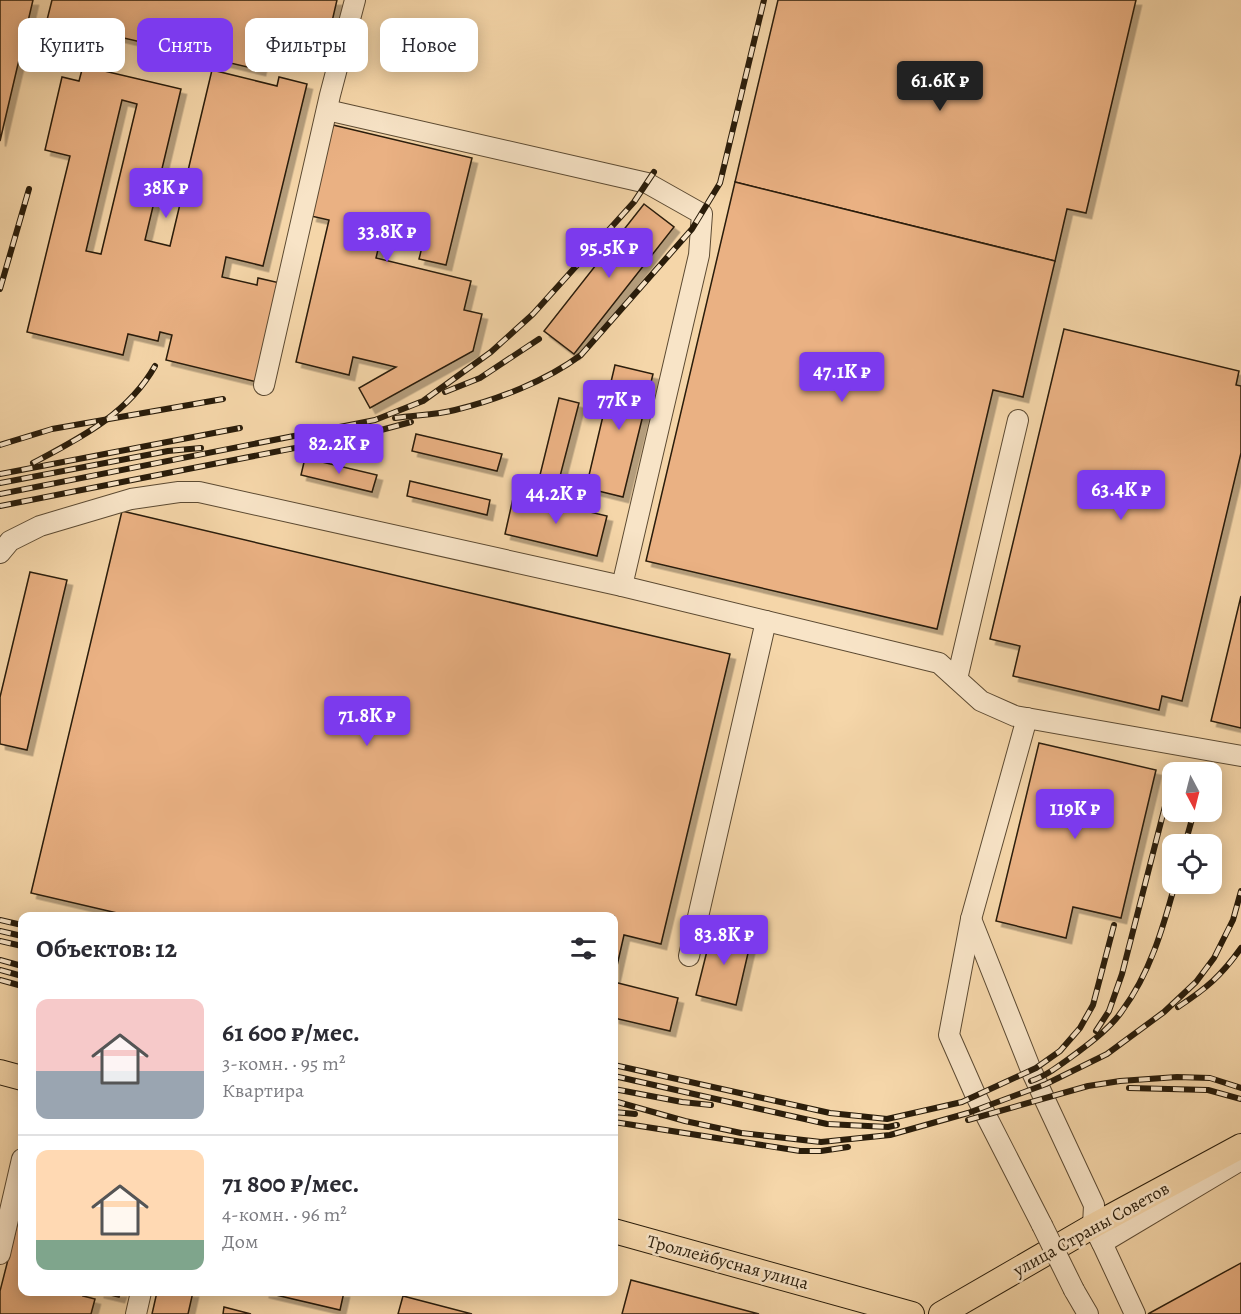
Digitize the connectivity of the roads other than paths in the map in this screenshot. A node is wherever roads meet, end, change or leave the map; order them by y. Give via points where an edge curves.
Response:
1 (355, 0) edge
2 (327, 110) junction
3 (264, 385) dead end
4 (1018, 420) dead end
5 (0, 553) edge
6 (622, 586) junction
7 (766, 621) junction
8 (957, 679) junction
9 (1026, 718) junction
10 (1241, 756) edge
11 (971, 919) junction
12 (689, 956) dead end
13 (0, 1072) edge
14 (18, 1077) edge
15 (1241, 1146) edge
16 (1241, 1160) edge
17 (18, 1194) edge
18 (618, 1232) edge
19 (1098, 1234) junction
20 (0, 1254) edge
21 (140, 1296) edge
22 (136, 1314) edge
23 (912, 1314) edge
24 (941, 1314) edge
25 (1088, 1314) edge
26 (1136, 1314) edge

1 - 2 lane
2 - 3 lane
2 - 6 lane via 647,183 702,214 699,255
4 - 8 lane
5 - 6 lane via 10,541 40,526 131,498 199,492
6 - 7 lane
7 - 8 lane via 939,663
7 - 12 lane
8 - 9 lane via 981,701
9 - 10 lane
9 - 11 lane
11 - 19 lane via 1031,1070 1094,1205
11 - 25 lane, bridge via 949,1035 975,1094
13 - 14 main road
15 - 19 main road, улица Страны Советов
16 - 19 lane
17 - 20 lane
18 - 23 main road, Троллейбусная улица
19 - 24 main road, улица Страны Советов
19 - 26 lane
21 - 22 lane

